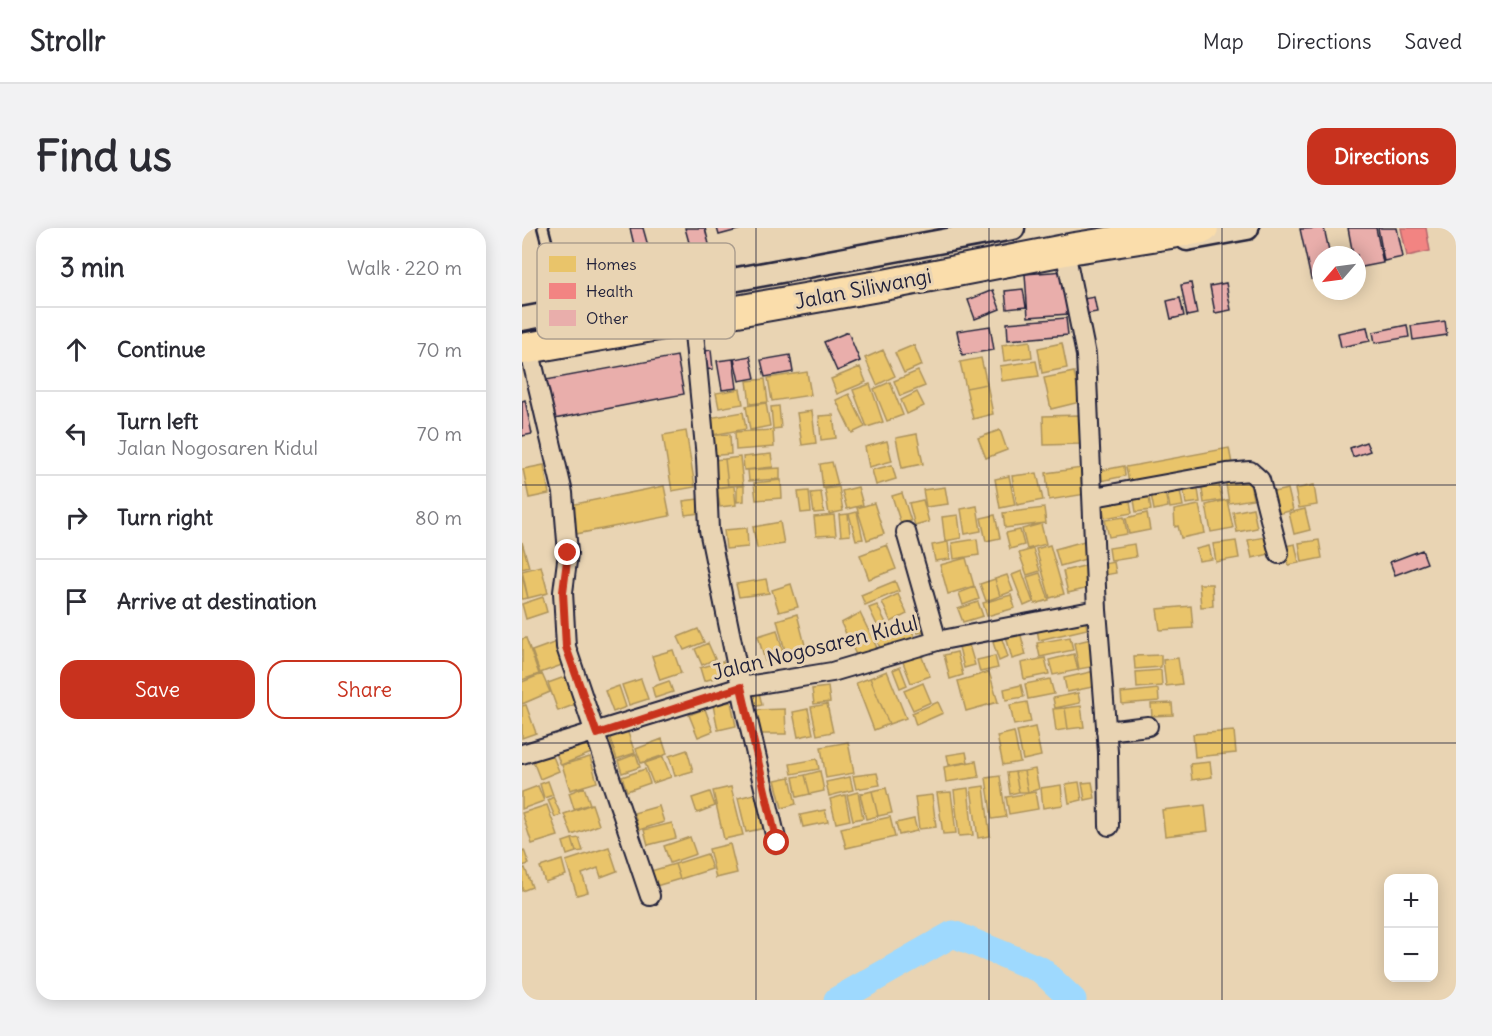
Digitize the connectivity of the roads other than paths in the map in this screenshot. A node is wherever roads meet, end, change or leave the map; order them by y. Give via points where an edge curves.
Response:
1 (543, 228) edge
2 (1013, 228) edge
3 (1090, 228) edge
4 (1203, 228) edge
5 (1247, 228) edge
6 (547, 243) edge
7 (1067, 261) junction
8 (735, 284) edge
9 (735, 289) edge
10 (735, 315) edge
11 (522, 319) edge
12 (537, 319) edge
13 (735, 326) edge
14 (537, 327) edge
15 (522, 331) edge
16 (615, 339) edge
17 (652, 339) edge
18 (695, 339) edge
19 (525, 357) edge
20 (1094, 497) junction
21 (906, 532) dead end
22 (1279, 554) dead end
23 (1097, 610) junction
24 (937, 641) junction
25 (741, 687) junction
26 (1148, 726) dead end
27 (1106, 731) junction
28 (597, 734) junction
29 (522, 754) edge
30 (1108, 826) dead end
31 (777, 843) dead end
32 (650, 896) dead end

1 - 6 lane
2 - 8 street
3 - 9 highway, Jalan Siliwangi
4 - 10 highway, Jalan Siliwangi via 1075,248
5 - 7 street
7 - 13 street
7 - 20 street via 1086,355
11 - 12 street
14 - 15 highway, Jalan Siliwangi
16 - 19 highway, Jalan Siliwangi
17 - 19 street
18 - 25 street via 709,530
19 - 28 street via 563,493 568,553 563,592 566,647
20 - 22 street via 1250,471 1260,480
20 - 23 street
21 - 24 street
23 - 24 street, Jalan Nogosaren Kidul
23 - 27 street
24 - 25 street, Jalan Nogosaren Kidul via 832,672
25 - 28 street, Jalan Nogosaren Kidul
25 - 31 street
26 - 27 street
27 - 30 street
28 - 29 street, Jalan Nogosaren Kidul
28 - 32 street

